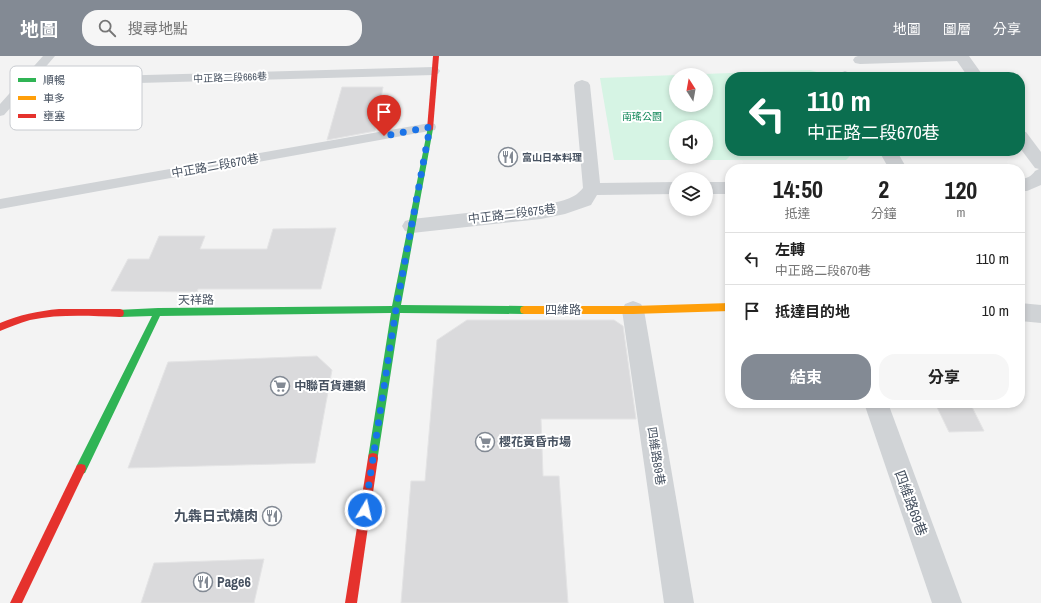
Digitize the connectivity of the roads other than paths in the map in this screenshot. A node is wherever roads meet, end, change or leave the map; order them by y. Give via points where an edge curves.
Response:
1 (49, 56) edge
2 (436, 56) edge
3 (860, 60) dead end
4 (40, 66) edge
5 (434, 71) junction
6 (972, 72) edge
7 (142, 79) edge
8 (582, 85) dead end
9 (10, 100) edge
10 (0, 112) edge
11 (430, 127) junction
12 (1025, 143) edge
13 (1041, 164) edge
14 (1041, 175) edge
15 (1025, 185) edge
16 (669, 188) edge
17 (713, 188) edge
18 (725, 188) edge
19 (592, 189) junction
20 (0, 204) edge
21 (412, 226) junction
22 (725, 308) edge
23 (396, 309) junction
24 (633, 310) junction
25 (158, 312) junction
26 (1025, 312) edge
27 (1041, 314) edge
28 (0, 327) edge
29 (878, 408) edge
30 (16, 603) edge
31 (351, 603) edge
32 (679, 603) edge
33 (947, 603) edge

1 - 4 lane
2 - 5 street
3 - 6 street via 961,56
5 - 7 lane, 中正路二段666巷
5 - 11 street
8 - 19 street
9 - 10 lane
11 - 20 lane, 中正路二段670巷
11 - 21 street
12 - 13 street
14 - 15 street via 1040,178
16 - 19 street
17 - 18 street
19 - 21 street, 中正路二段675巷 via 584,200 541,212
21 - 23 street
22 - 24 street, 四維路
23 - 24 street, 四維路
23 - 25 street, 天祥路
23 - 31 street
24 - 32 street, 四維路89巷
25 - 28 street, 天祥路 via 44,312 14,319
25 - 30 street
26 - 27 street
29 - 33 street, 四維路69巷

